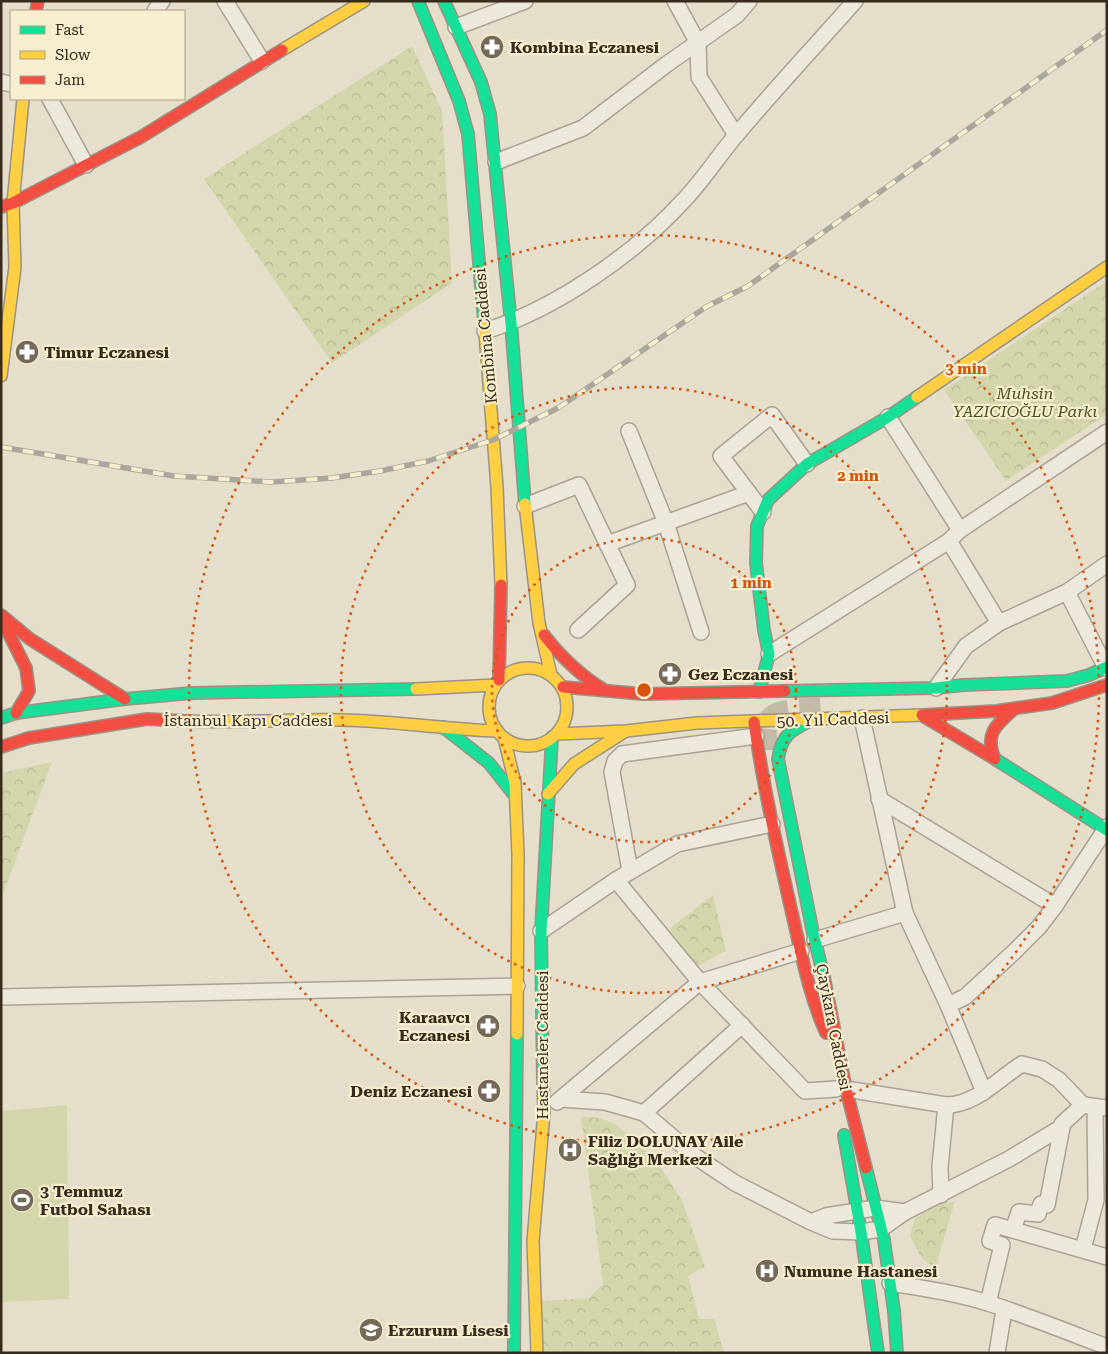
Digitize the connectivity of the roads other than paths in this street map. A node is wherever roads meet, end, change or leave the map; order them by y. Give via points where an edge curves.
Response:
1 (225, 1) edge
2 (364, 1) edge
3 (418, 1) edge
4 (444, 1) edge
5 (525, 1) edge
6 (675, 1) edge
7 (749, 1) edge
8 (855, 1) edge
9 (456, 27) junction
10 (698, 43) junction
11 (262, 61) junction
12 (23, 100) edge
13 (51, 100) edge
14 (736, 135) junction
15 (496, 162) junction
16 (86, 165) junction
17 (13, 203) junction
18 (1, 206) edge
19 (1, 256) edge
20 (15, 267) junction
21 (1107, 267) edge
22 (511, 323) junction
23 (486, 331) junction
24 (1, 376) edge
25 (888, 417) junction
26 (629, 431) dead end
27 (1107, 432) edge
28 (807, 464) junction
29 (749, 493) junction
30 (525, 506) junction
31 (763, 512) junction
32 (666, 523) junction
33 (960, 530) junction
34 (949, 542) junction
35 (607, 544) junction
36 (1107, 564) edge
37 (1067, 592) junction
38 (1, 616) edge
39 (1000, 623) junction
40 (541, 630) junction
41 (578, 630) dead end
42 (701, 632) dead end
43 (769, 654) junction
44 (1106, 668) edge
45 (551, 675) junction
46 (1067, 681) junction
47 (497, 682) junction
48 (1107, 685) edge
49 (562, 687) junction
50 (936, 688) junction
51 (606, 691) junction
52 (759, 692) junction
53 (1010, 695) dead end
54 (125, 699) junction
55 (964, 702) dead end
56 (823, 708) tunnel mouth
57 (1014, 709) junction
58 (16, 713) junction
59 (923, 716) junction
60 (1, 718) edge
61 (862, 718) junction
62 (814, 719) junction
63 (444, 727) junction
64 (755, 729) junction
65 (626, 731) junction
66 (500, 735) junction
67 (554, 736) junction
68 (1, 747) edge
69 (767, 750) tunnel mouth
70 (995, 759) junction
71 (548, 794) junction
72 (516, 796) junction
73 (880, 799) junction
74 (772, 824) junction
75 (1106, 828) edge
76 (630, 871) junction
77 (616, 880) junction
78 (1055, 906) junction
79 (905, 913) junction
80 (541, 931) junction
81 (815, 940) junction
82 (801, 951) junction
83 (700, 982) junction
84 (517, 986) junction
85 (1, 997) edge
86 (948, 1005) junction
87 (742, 1025) junction
88 (827, 1034) junction
89 (841, 1089) junction
90 (984, 1092) junction
91 (561, 1099) junction
92 (946, 1105) junction
93 (1095, 1107) edge
94 (839, 1108) dead end
95 (544, 1112) junction
96 (644, 1113) junction
97 (842, 1126) dead end
98 (1062, 1127) junction
99 (1101, 1190) edge
100 (941, 1196) junction
101 (875, 1208) junction
102 (857, 1210) junction
103 (905, 1212) junction
104 (811, 1222) junction
105 (880, 1229) junction
106 (1013, 1230) junction
107 (860, 1232) junction
108 (1083, 1249) junction
109 (1107, 1257) edge
110 (890, 1283) junction
111 (988, 1303) junction
112 (1004, 1310) junction
113 (1107, 1347) edge
114 (514, 1353) edge
115 (537, 1353) edge
116 (878, 1353) edge
117 (897, 1353) edge
118 (998, 1353) edge

1 - 11 street
2 - 11 main road
3 - 23 main road, Kombina Caddesi via 460,101 468,134
4 - 9 main road, Kombina Caddesi
5 - 9 street
6 - 10 street
7 - 10 street via 737,15
8 - 14 street
9 - 15 main road, Kombina Caddesi via 486,96
10 - 14 street via 699,77
10 - 15 street via 583,128
11 - 16 main road via 141,137
12 - 17 main road
13 - 16 street
14 - 22 street via 685,199 617,262
15 - 22 main road, Kombina Caddesi
16 - 17 main road
17 - 18 main road
17 - 20 main road
19 - 20 main road
20 - 24 main road
21 - 25 main road
22 - 23 street
22 - 30 main road, Kombina Caddesi
23 - 47 main road, Kombina Caddesi via 502,564
25 - 28 main road
25 - 33 street
26 - 32 street
27 - 33 street
28 - 29 street via 772,415 721,456
28 - 31 main road via 768,500
29 - 31 street
29 - 32 street
30 - 35 street via 579,485
30 - 40 main road, Kombina Caddesi
31 - 43 main road via 757,526 756,563
32 - 35 street
32 - 42 street
33 - 34 street
34 - 39 street
34 - 43 street
35 - 41 street via 627,585
36 - 37 street
37 - 39 street
37 - 44 street
38 - 54 main road via 30,639
38 - 58 main road via 26,668 29,691
39 - 50 street via 966,646
40 - 45 main road, Kombina Caddesi
40 - 51 main road via 565,661
43 - 52 main road
44 - 46 main road, 50. Yıl Caddesi
45 - 47 main road via 525,667 508,672
45 - 49 main road
46 - 50 main road, 50. Yıl Caddesi
46 - 53 main road via 1037,691
47 - 54 main road via 416,689 192,693
47 - 66 main road via 488,704 492,723
48 - 57 main road, 50. Yıl Caddesi via 1052,704
49 - 51 main road, 50. Yıl Caddesi
49 - 67 main road via 568,706 567,716
50 - 52 main road, 50. Yıl Caddesi
51 - 52 main road, 50. Yıl Caddesi via 643,694
54 - 58 main road
55 - 56 main road
57 - 59 main road, 50. Yıl Caddesi
57 - 70 main road via 992,731 990,749
58 - 60 main road
59 - 61 main road, 50. Yıl Caddesi
59 - 70 main road
61 - 62 main road, 50. Yıl Caddesi
61 - 73 street
62 - 64 main road, 50. Yıl Caddesi
62 - 81 main road, Çaykara Caddesi via 784,737 778,758
63 - 66 main road, İstanbul Kapı Caddesi
63 - 68 main road, İstanbul Kapı Caddesi via 342,720 147,719 29,738
63 - 72 main road via 489,763
64 - 65 main road, 50. Yıl Caddesi via 697,723
64 - 74 main road
64 - 76 street via 622,754 615,761 612,772
65 - 67 main road, 50. Yıl Caddesi
65 - 71 main road via 574,764
66 - 67 main road via 514,744 525,746 537,745
66 - 72 main road, Hastaneler Caddesi via 510,758
67 - 71 main road, Hastaneler Caddesi
69 - 88 main road, Çaykara Caddesi
70 - 75 main road
71 - 80 main road, Hastaneler Caddesi
72 - 84 main road, Hastaneler Caddesi
73 - 78 street
73 - 79 street
74 - 76 street via 677,844
74 - 82 main road
75 - 78 street
76 - 77 street
77 - 80 street
77 - 83 street
78 - 86 street via 1015,951 964,997
79 - 81 street
79 - 86 street
80 - 95 main road, Hastaneler Caddesi
81 - 89 main road, Çaykara Caddesi via 823,969
82 - 83 street
82 - 88 main road via 818,1017
83 - 87 street
83 - 91 street
84 - 85 street
84 - 114 main road, Hastaneler Caddesi
86 - 90 street
87 - 89 street via 805,1091
87 - 96 street
88 - 89 main road, Çaykara Caddesi
89 - 92 street
89 - 94 main road, Çaykara Caddesi
89 - 101 main road, Çaykara Caddesi
90 - 92 street via 957,1105
90 - 93 street via 1022,1064 1042,1069
91 - 95 street
91 - 96 street via 605,1102
92 - 100 street via 940,1167
93 - 98 street via 1062,1124
93 - 99 street
95 - 115 main road, Hastaneler Caddesi via 533,1241
96 - 104 street via 696,1157 727,1178
97 - 102 main road
98 - 100 street
98 - 106 street via 1047,1205 1041,1204 1038,1214 1019,1212
99 - 108 street
100 - 103 street
101 - 102 street
101 - 103 street
101 - 105 main road, Çaykara Caddesi
102 - 104 street
102 - 107 main road
103 - 105 street
104 - 107 street via 833,1231
105 - 107 street
105 - 110 main road, Çaykara Caddesi
106 - 108 street
106 - 111 street via 995,1225 990,1241 1002,1246
107 - 116 main road
108 - 109 street
110 - 111 street
110 - 117 main road, Çaykara Caddesi
111 - 112 street
112 - 113 street
112 - 118 street

